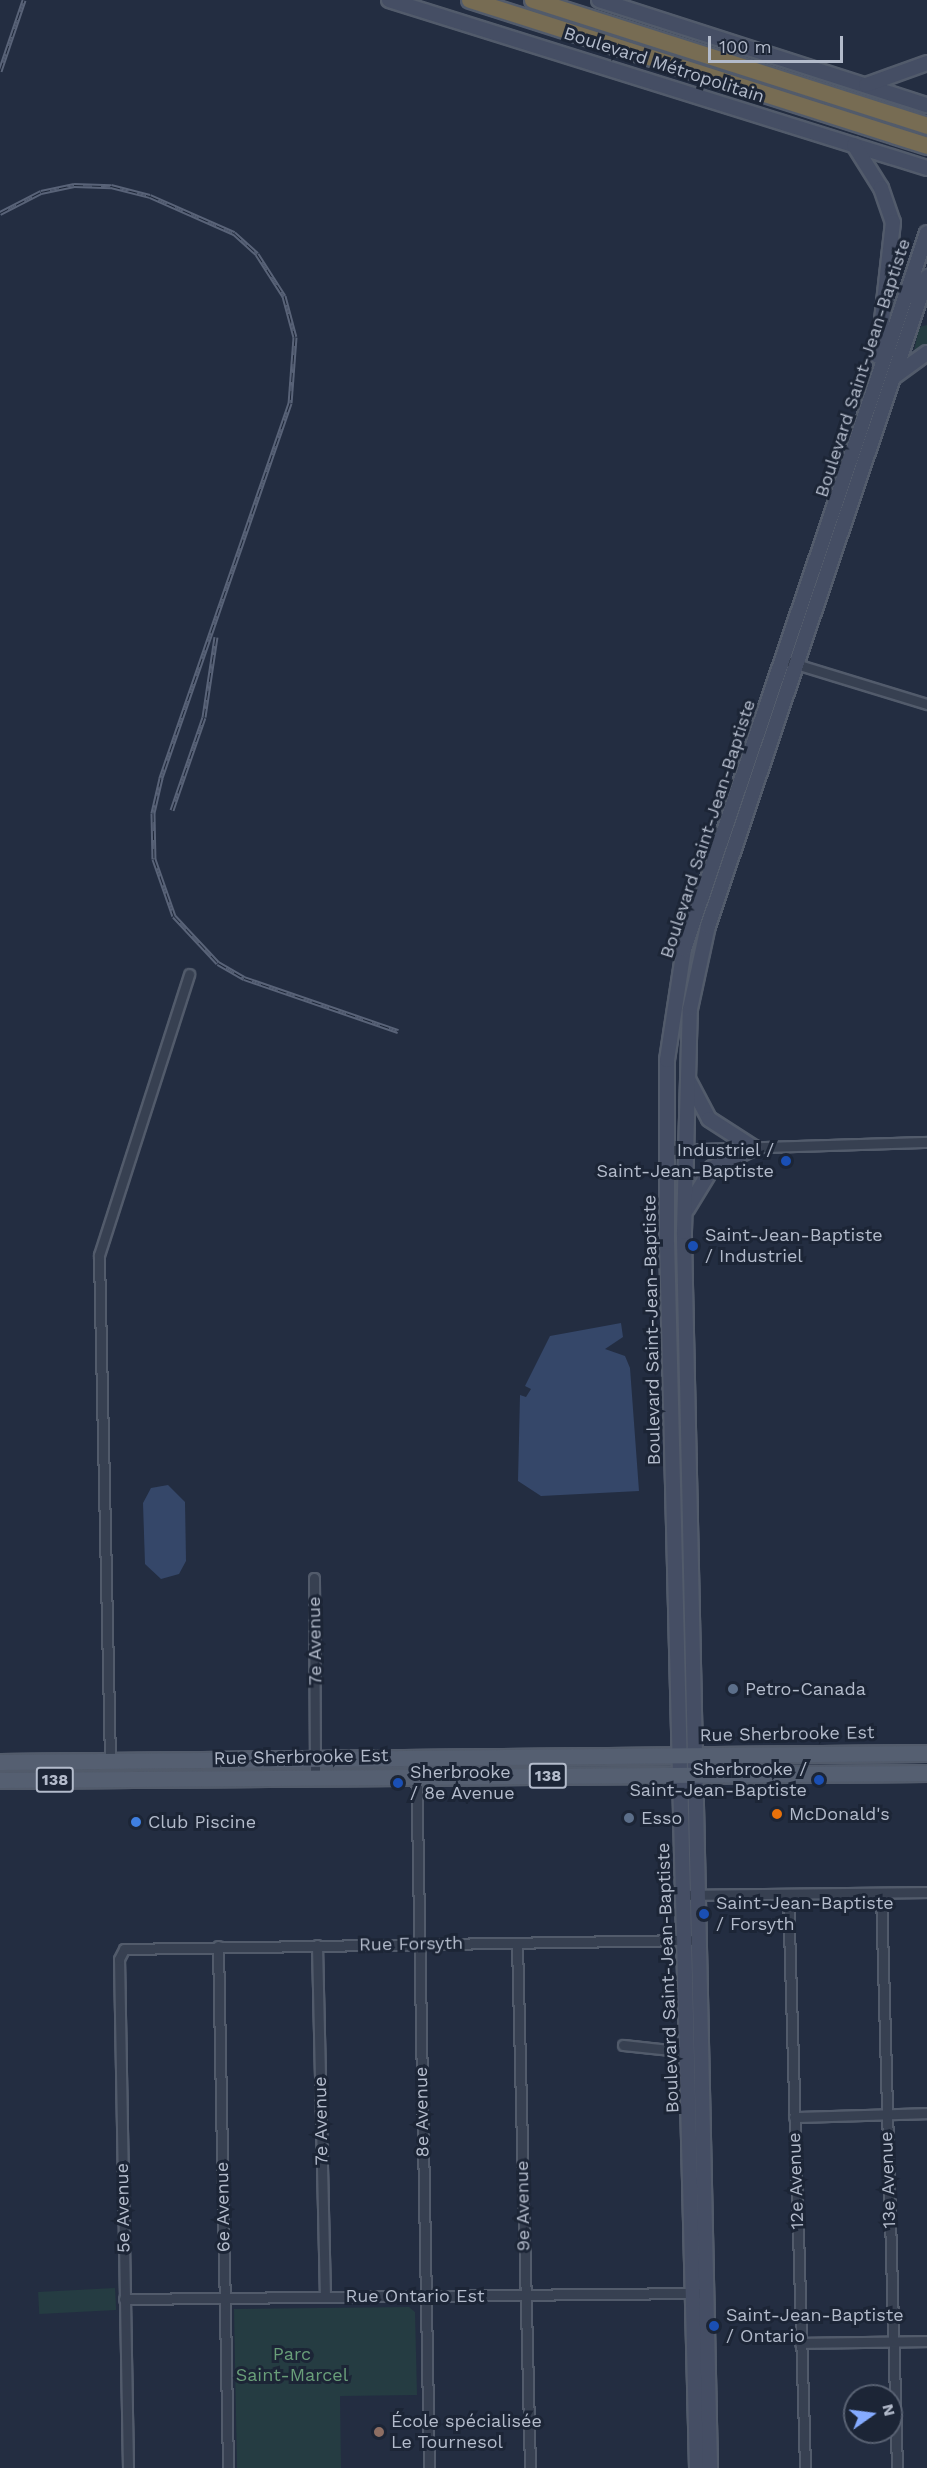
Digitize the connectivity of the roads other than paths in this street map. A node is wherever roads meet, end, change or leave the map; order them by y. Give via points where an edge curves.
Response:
1 (389, 0) edge
2 (470, 0) edge
3 (533, 0) edge
4 (599, 0) edge
5 (927, 63) edge
6 (866, 85) junction
7 (927, 105) edge
8 (927, 126) edge
9 (854, 145) junction
10 (927, 146) edge
11 (927, 168) edge
12 (927, 233) edge
13 (927, 276) edge
14 (903, 304) junction
15 (921, 317) edge
16 (927, 353) edge
17 (877, 371) junction
18 (895, 376) junction
19 (790, 662) junction
20 (927, 704) edge
21 (189, 974) dead end
22 (687, 1063) junction
23 (927, 1142) edge
24 (754, 1148) junction
25 (666, 1150) junction
26 (684, 1150) junction
27 (684, 1232) junction
28 (671, 1359) junction
29 (686, 1359) junction
30 (673, 1527) junction
31 (689, 1527) junction
32 (690, 1571) junction
33 (674, 1572) junction
34 (314, 1578) dead end
35 (869, 1753) junction
36 (927, 1753) edge
37 (686, 1755) junction
38 (536, 1756) junction
39 (416, 1757) junction
40 (257, 1759) junction
41 (315, 1759) junction
42 (216, 1760) junction
43 (110, 1761) junction
44 (0, 1762) edge
45 (868, 1773) junction
46 (927, 1773) edge
47 (315, 1775) junction
48 (415, 1776) junction
49 (535, 1776) junction
50 (687, 1776) junction
51 (259, 1777) junction
52 (216, 1778) junction
53 (0, 1780) edge
54 (111, 1780) junction
55 (927, 1892) edge
56 (881, 1893) junction
57 (690, 1894) junction
58 (788, 1894) junction
59 (692, 1940) junction
60 (517, 1943) junction
61 (419, 1944) junction
62 (317, 1945) junction
63 (218, 1946) junction
64 (124, 1949) joint
65 (623, 2045) dead end
66 (694, 2052) junction
67 (927, 2113) edge
68 (886, 2114) junction
69 (794, 2117) junction
70 (700, 2293) junction
71 (526, 2295) junction
72 (425, 2296) junction
73 (325, 2297) junction
74 (124, 2299) junction
75 (224, 2299) junction
76 (893, 2341) junction
77 (927, 2341) edge
78 (800, 2343) junction
79 (128, 2468) edge
80 (228, 2468) edge
81 (429, 2468) edge
82 (530, 2468) edge
83 (697, 2468) edge
84 (710, 2468) edge
85 (805, 2468) edge
86 (897, 2468) edge

1 - 9 main road, Boulevard Métropolitain
2 - 10 highway
3 - 8 highway
4 - 6 main road
5 - 6 main road
6 - 7 main road
9 - 11 main road, Boulevard Métropolitain
9 - 17 main road via 881,188 893,222
12 - 14 main road, Boulevard Saint-Jean-Baptiste
13 - 15 main road, Boulevard Saint-Jean-Baptiste
14 - 15 main road
14 - 17 main road, Boulevard Saint-Jean-Baptiste
15 - 18 main road, Boulevard Saint-Jean-Baptiste
16 - 18 main road
17 - 19 main road, Boulevard Saint-Jean-Baptiste
18 - 19 main road, Boulevard Saint-Jean-Baptiste
19 - 20 street
19 - 22 main road, Boulevard Saint-Jean-Baptiste via 708,926 690,1009
19 - 25 main road, Boulevard Saint-Jean-Baptiste via 684,949 668,1060
21 - 43 street via 99,1255
22 - 24 main road via 697,1102 709,1119
22 - 26 main road, Boulevard Saint-Jean-Baptiste
23 - 24 street
24 - 26 street
24 - 27 main road via 712,1168 694,1190
25 - 26 street
25 - 28 main road, Boulevard Saint-Jean-Baptiste
26 - 27 main road, Boulevard Saint-Jean-Baptiste
27 - 29 main road, Boulevard Saint-Jean-Baptiste
28 - 29 main road
28 - 30 main road, Boulevard Saint-Jean-Baptiste
29 - 31 main road, Boulevard Saint-Jean-Baptiste
30 - 31 main road
30 - 33 main road, Boulevard Saint-Jean-Baptiste
31 - 32 main road, Boulevard Saint-Jean-Baptiste
32 - 33 main road
32 - 37 main road, Boulevard Saint-Jean-Baptiste
33 - 37 main road, Boulevard Saint-Jean-Baptiste
34 - 41 street, 7e Avenue
35 - 36 main road, Rue Sherbrooke Est / 138
35 - 37 main road, Rue Sherbrooke Est / 138
35 - 45 main road
37 - 38 main road, Rue Sherbrooke Est / 138
37 - 50 main road, Boulevard Saint-Jean-Baptiste
38 - 39 main road, Rue Sherbrooke Est / 138
38 - 49 main road
39 - 41 main road, Rue Sherbrooke Est / 138
39 - 48 street, 8e Avenue
40 - 41 main road, Rue Sherbrooke Est / 138
40 - 42 main road, Rue Sherbrooke Est / 138
40 - 51 main road
41 - 47 street, 7e Avenue
42 - 43 main road, Rue Sherbrooke Est / 138
42 - 52 main road
43 - 44 main road, Rue Sherbrooke Est / 138
43 - 54 main road
45 - 46 main road, Rue Sherbrooke Est / 138
45 - 50 main road, Rue Sherbrooke Est / 138
47 - 48 main road, Rue Sherbrooke Est / 138
47 - 51 main road, Rue Sherbrooke Est / 138
48 - 49 main road, Rue Sherbrooke Est / 138
48 - 61 street, 8e Avenue
49 - 50 main road, Rue Sherbrooke Est / 138
50 - 57 main road, Boulevard Saint-Jean-Baptiste
51 - 52 main road, Rue Sherbrooke Est / 138
52 - 54 main road, Rue Sherbrooke Est / 138
53 - 54 main road, Rue Sherbrooke Est / 138
55 - 56 street
56 - 58 street
56 - 68 street, 13e Avenue
57 - 58 street
57 - 59 main road, Boulevard Saint-Jean-Baptiste
58 - 69 street, 12e Avenue
59 - 60 street, Rue Forsyth
59 - 66 main road, Boulevard Saint-Jean-Baptiste
60 - 61 street, Rue Forsyth
60 - 71 street, 9e Avenue
61 - 62 street, Rue Forsyth
61 - 72 street, 8e Avenue
62 - 63 street, Rue Forsyth
62 - 73 street, 7e Avenue
63 - 64 street, Rue Forsyth
63 - 75 street, 6e Avenue
64 - 74 street, 5e Avenue via 119,1959
65 - 66 street
66 - 70 main road, Boulevard Saint-Jean-Baptiste
67 - 68 street
68 - 69 street
68 - 76 street, 13e Avenue
69 - 78 street, 12e Avenue
70 - 71 street, Rue Ontario Est
70 - 83 main road, Boulevard Saint-Jean-Baptiste
70 - 84 main road, Boulevard Saint-Jean-Baptiste
71 - 72 street, Rue Ontario Est
71 - 82 street, 9e Avenue
72 - 73 street, Rue Ontario Est
72 - 81 street, 8e Avenue
73 - 75 street, Rue Ontario Est
74 - 75 street, Rue Ontario Est
74 - 79 street, 5e Avenue
75 - 80 street, 6e Avenue
76 - 77 street
76 - 78 street
76 - 86 street, 13e Avenue
78 - 85 street, 12e Avenue

